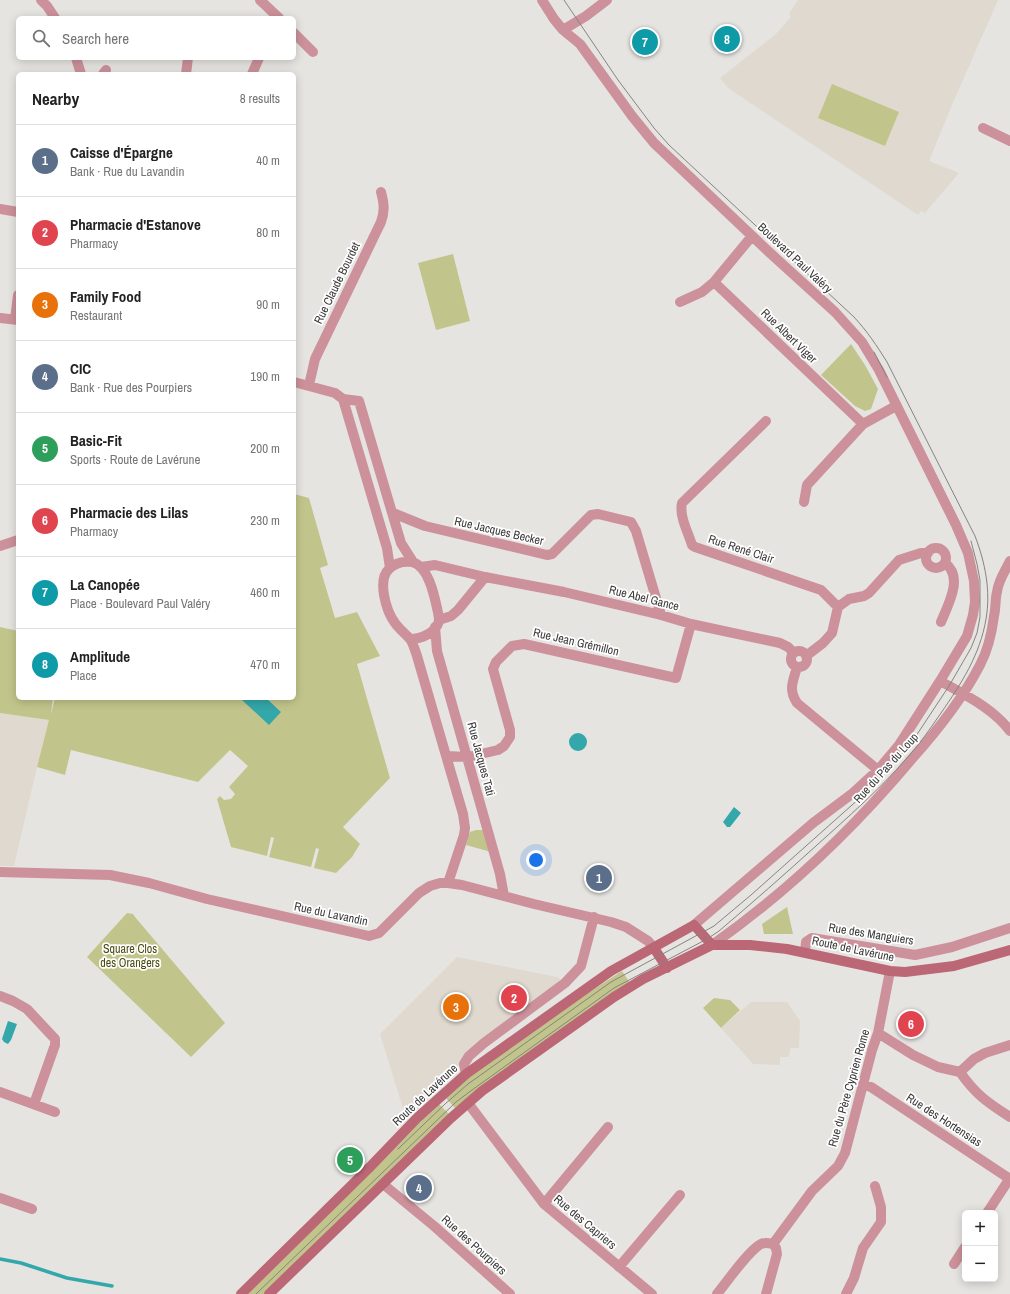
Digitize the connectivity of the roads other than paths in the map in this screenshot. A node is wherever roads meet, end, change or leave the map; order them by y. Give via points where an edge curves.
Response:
1 (542, 0) edge
2 (608, 0) edge
3 (47, 2) edge
4 (267, 2) edge
5 (54, 16) edge
6 (278, 16) edge
7 (563, 30) junction
8 (296, 35) edge
9 (313, 52) dead end
10 (77, 60) edge
11 (188, 60) edge
12 (258, 60) edge
13 (80, 72) edge
14 (186, 72) edge
15 (253, 72) edge
16 (983, 128) dead end
17 (1010, 141) edge
18 (381, 192) dead end
19 (0, 209) edge
20 (16, 212) edge
21 (752, 236) junction
22 (714, 282) junction
23 (680, 302) dead end
24 (0, 318) edge
25 (16, 319) edge
26 (296, 382) edge
27 (309, 385) junction
28 (343, 399) junction
29 (896, 406) junction
30 (766, 421) dead end
31 (863, 424) junction
32 (804, 502) dead end
33 (393, 513) junction
34 (16, 541) edge
35 (0, 546) edge
36 (928, 553) junction
37 (1010, 561) edge
38 (945, 563) junction
39 (417, 565) junction
40 (390, 568) junction
41 (973, 574) joint
42 (485, 577) junction
43 (838, 607) junction
44 (661, 615) junction
45 (941, 622) dead end
46 (437, 624) junction
47 (691, 624) junction
48 (410, 639) junction
49 (794, 653) junction
50 (806, 656) junction
51 (797, 667) junction
52 (940, 681) junction
53 (963, 694) junction
54 (1010, 731) edge
55 (446, 756) junction
56 (468, 757) junction
57 (878, 770) junction
58 (0, 872) edge
59 (448, 883) junction
60 (504, 896) junction
61 (594, 918) junction
62 (694, 925) junction
63 (1010, 928) edge
64 (712, 945) junction
65 (806, 947) junction
66 (654, 948) junction
67 (1010, 950) edge
68 (667, 968) junction
69 (890, 971) junction
70 (0, 996) edge
71 (878, 1033) junction
72 (1010, 1045) edge
73 (960, 1072) junction
74 (466, 1074) junction
75 (864, 1085) junction
76 (0, 1092) edge
77 (468, 1103) junction
78 (34, 1104) junction
79 (55, 1112) dead end
80 (1010, 1117) edge
81 (608, 1127) dead end
82 (1010, 1178) edge
83 (383, 1184) junction
84 (875, 1186) dead end
85 (680, 1195) dead end
86 (0, 1198) edge
87 (544, 1204) junction
88 (32, 1209) dead end
89 (989, 1210) edge
90 (773, 1244) junction
91 (962, 1252) edge
92 (954, 1264) dead end
93 (619, 1267) junction
94 (241, 1294) edge
95 (269, 1294) edge
96 (510, 1294) edge
97 (652, 1294) edge
98 (717, 1294) edge
99 (766, 1294) edge
100 (846, 1294) edge

1 - 7 street, Boulevard Paul Valéry
2 - 7 street
3 - 5 street
4 - 6 street
7 - 21 street, Boulevard Paul Valéry via 580,44 654,142
8 - 9 street
10 - 13 street
11 - 14 street
12 - 15 street
16 - 17 street
18 - 27 street, Rue Claude Bourdet via 384,214 315,359
19 - 20 street
21 - 22 street
21 - 29 street, Boulevard Paul Valéry via 852,330 879,370
22 - 23 street via 698,295
22 - 31 street, Rue Albert Viger
24 - 25 street
26 - 27 street
27 - 28 street via 335,392
28 - 33 street via 359,401
28 - 40 street via 387,548
29 - 31 street
29 - 41 street, Boulevard Paul Valéry via 964,542
30 - 43 street, Rue René Clair via 682,503 683,518 692,545 821,590
31 - 32 street via 807,485
33 - 39 street via 402,543
33 - 44 street, Rue Jacques Becker via 425,526 547,555 552,554 591,515 598,514 631,522
34 - 35 street
36 - 38 street via 927,562 931,566 937,568
36 - 38 street via 933,548 943,550 946,556
36 - 43 street via 899,560 869,593 849,599
37 - 53 street, Rue du Pas du Loup via 997,591 986,650
38 - 45 street via 950,566 954,579 953,593
39 - 40 street via 404,562 396,563
39 - 42 street, Rue Abel Gance via 436,565
39 - 46 street, Rue Jacques Tati via 430,583 435,597
40 - 48 street via 384,577 388,612 399,630
41 - 52 street, Rue du Pas du Loup via 975,602 968,630
42 - 44 street, Rue Abel Gance via 564,592
42 - 46 street via 458,610
43 - 50 street via 832,633
44 - 47 street, Rue Abel Gance
46 - 48 street via 423,637
46 - 56 street, Rue Jacques Tati via 437,651
47 - 49 street, Rue Abel Gance via 780,643
47 - 56 street, Rue Jean Grémillon via 676,678 524,644 512,646 496,662 493,669 510,737 498,750
48 - 55 street
49 - 50 street, Rue Abel Gance via 800,651
49 - 51 street via 792,663
50 - 51 street via 804,666
51 - 57 street via 791,687 792,696 797,703
52 - 53 street
52 - 57 street, Rue du Pas du Loup via 899,745
53 - 54 street via 995,715
53 - 64 street, Rue du Pas du Loup via 935,732 858,818 792,882 745,922
55 - 56 street, Rue Jean Grémillon
55 - 59 street via 465,828 462,845
56 - 60 street, Rue Jacques Tati
57 - 62 street, Rue du Pas du Loup
58 - 59 street, Rue du Lavandin via 110,875 369,936 379,933 419,893 430,886
59 - 60 street, Rue du Lavandin
60 - 61 street, Rue du Lavandin
61 - 66 street, Rue du Lavandin via 626,926
61 - 74 street via 581,966 565,983 469,1056 464,1064
62 - 64 street
62 - 66 street, Route de Lavérune
63 - 65 street, Rue des Manguiers via 952,947 915,955 812,938
64 - 65 street, Route de Lavérune
64 - 68 street, Route de Lavérune
65 - 69 street, Route de Lavérune
66 - 68 street
66 - 74 street, Route de Lavérune via 611,971
67 - 69 street, Route de Lavérune via 954,966 905,972
68 - 77 street, Route de Lavérune via 614,997
69 - 71 street, Rue du Père Cyprien Rome
70 - 78 street via 27,1009 55,1040
71 - 73 street via 938,1067
71 - 75 street, Rue du Père Cyprien Rome
72 - 73 street via 974,1059
73 - 80 street via 970,1087 984,1100
74 - 94 street, Route de Lavérune via 417,1118
75 - 82 street, Rue des Hortensias via 871,1087
75 - 90 street, Rue du Père Cyprien Rome via 845,1153 838,1166 812,1191
76 - 78 street
77 - 83 street, Route de Lavérune
77 - 87 street, Rue des Capriers
78 - 79 street
81 - 87 street
82 - 89 street
83 - 95 street, Route de Lavérune
83 - 96 street, Rue des Pourpiers
84 - 100 street via 881,1207 881,1222 863,1248
85 - 93 street
86 - 88 street
87 - 93 street, Rue des Capriers
90 - 98 street via 767,1242 753,1250
90 - 99 street via 777,1254
91 - 92 street
93 - 97 street, Rue des Capriers

